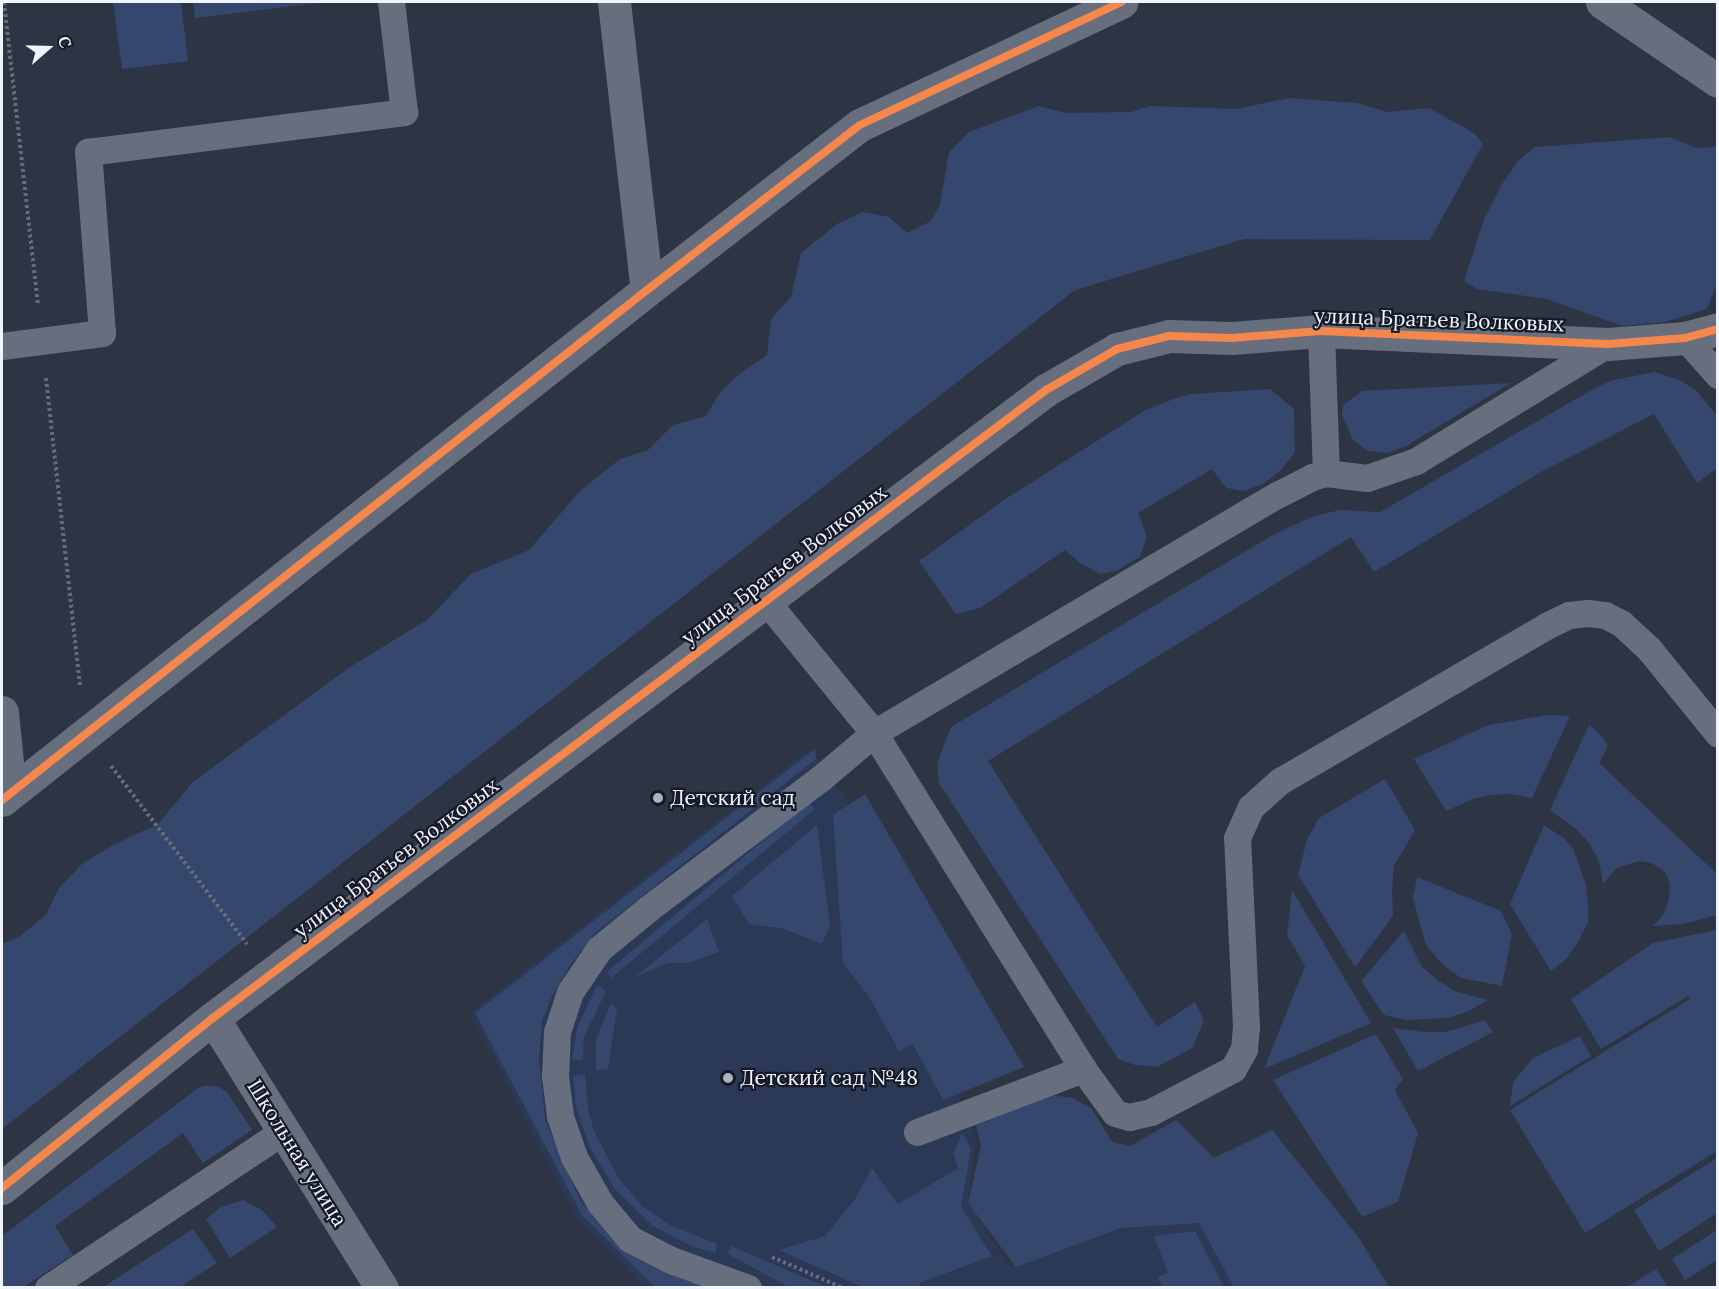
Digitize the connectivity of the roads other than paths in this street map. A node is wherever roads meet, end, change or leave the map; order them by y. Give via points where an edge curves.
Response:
1 (391, 2) edge
2 (614, 2) edge
3 (1121, 2) edge
4 (1602, 2) edge
5 (1718, 81) edge
6 (647, 290) junction
7 (1718, 329) edge
8 (1321, 331) junction
9 (1685, 338) junction
10 (1608, 344) junction
11 (2, 346) edge
12 (1718, 375) edge
13 (1326, 473) junction
14 (766, 601) junction
15 (2, 712) edge
16 (874, 733) junction
17 (1718, 734) edge
18 (6, 796) edge
19 (213, 1018) junction
20 (1083, 1069) junction
21 (283, 1131) junction
22 (917, 1132) dead end
23 (2, 1188) edge
24 (48, 1287) edge
25 (382, 1287) edge
26 (748, 1287) edge

1 - 11 lane via 404,112 88,152 102,333
2 - 6 street
3 - 6 street via 860,125
4 - 5 street
6 - 18 street
7 - 9 street, улица Братьев Волковых
8 - 10 street, улица Братьев Волковых
8 - 13 lane
8 - 14 street, улица Братьев Волковых via 1232,338 1169,336 1117,349 1046,390
9 - 10 street, улица Братьев Волковых
9 - 12 lane
10 - 13 lane via 1416,461 1367,478
13 - 16 lane via 1277,495
14 - 16 lane
14 - 19 street, улица Братьев Волковых
15 - 18 street
16 - 20 lane
16 - 26 lane via 599,949 570,992 557,1032 555,1077 560,1116 574,1158 600,1203 630,1239 671,1260
17 - 20 lane via 1649,649 1621,623 1605,615 1588,613 1569,615 1546,626 1280,781 1251,807 1237,838 1245,1027 1244,1049 1233,1069 1151,1112 1129,1117 1115,1113
19 - 21 street, Школьная улица
19 - 23 street, улица Братьев Волковых
20 - 22 lane
21 - 24 lane
21 - 25 street, Школьная улица

